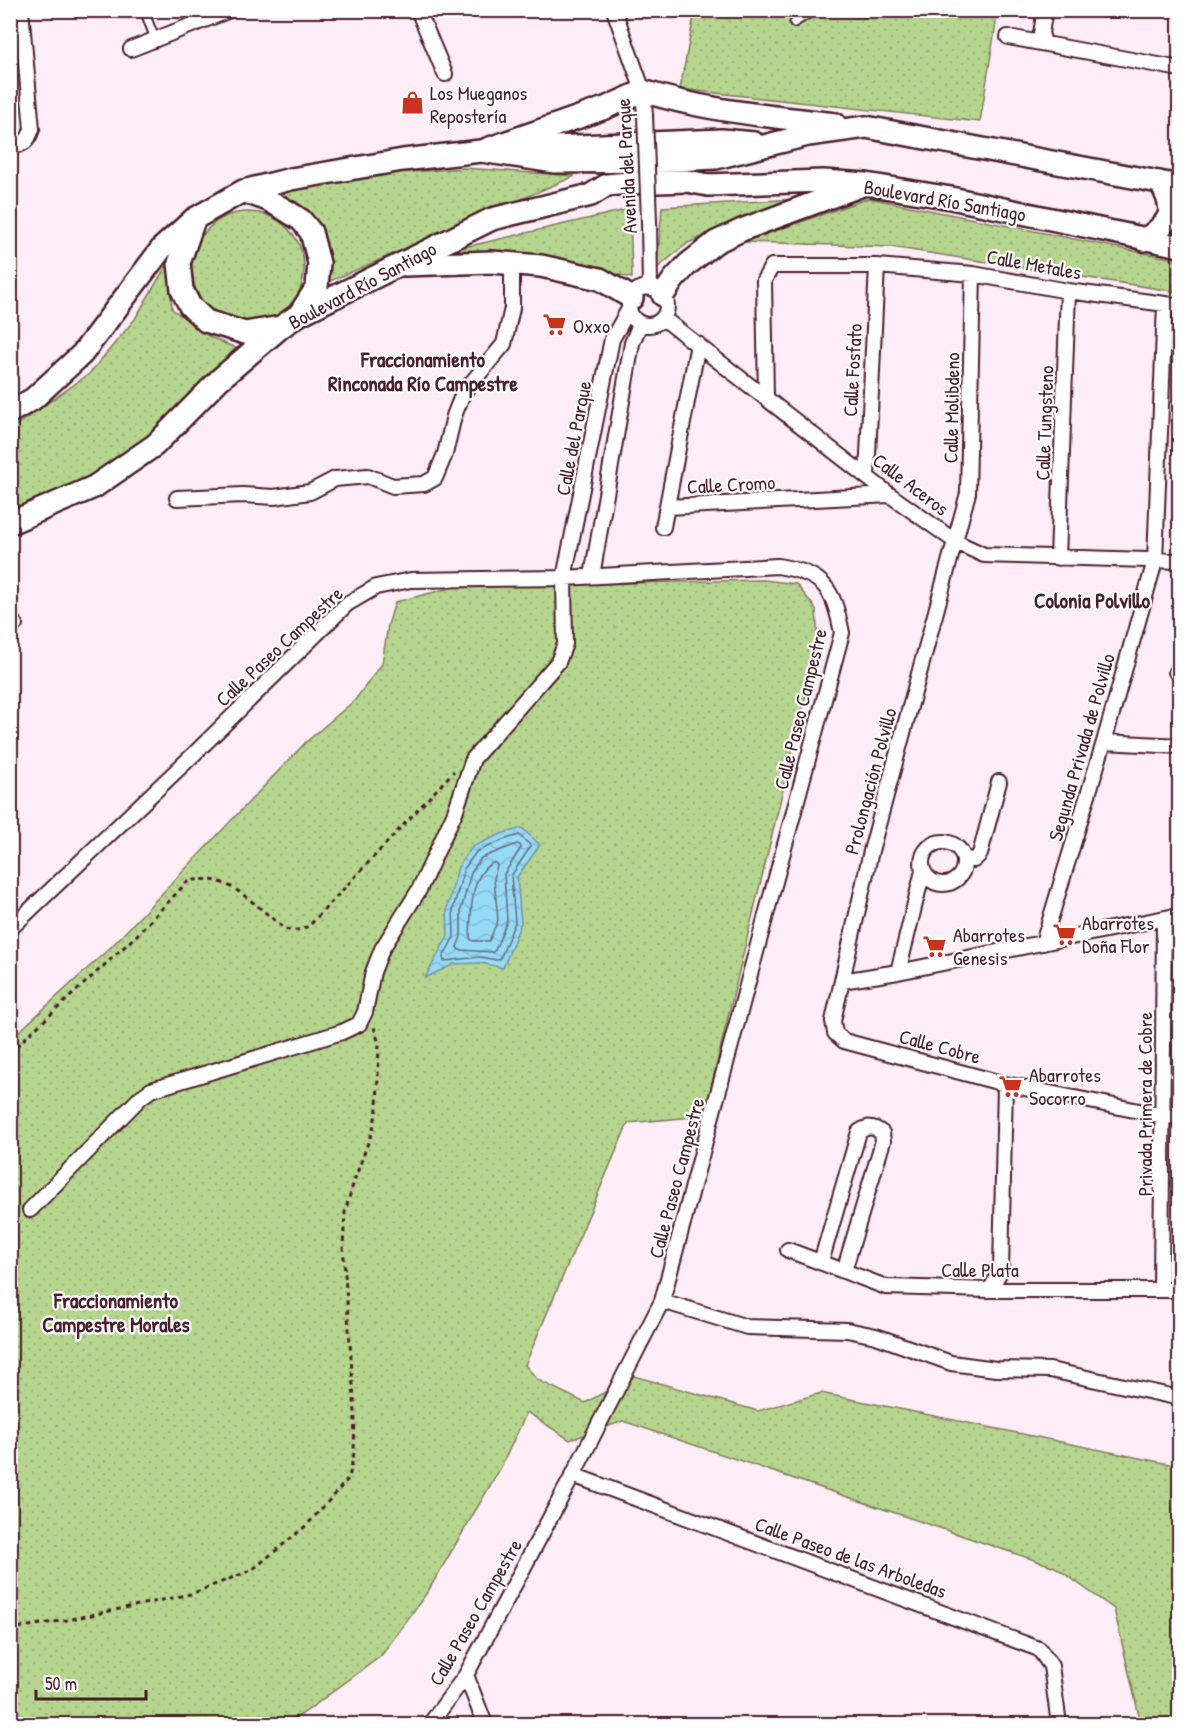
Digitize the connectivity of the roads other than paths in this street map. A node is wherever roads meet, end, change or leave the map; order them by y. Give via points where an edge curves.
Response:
1 (21, 10) edge
2 (144, 10) edge
3 (418, 10) edge
4 (614, 10) edge
5 (815, 10) edge
6 (848, 10) edge
7 (867, 10) edge
8 (1045, 10) edge
9 (225, 12) edge
10 (794, 23) dead end
11 (1008, 37) dead end
12 (155, 39) junction
13 (1044, 43) junction
14 (131, 49) dead end
15 (1179, 69) edge
16 (445, 74) dead end
17 (643, 91) junction
18 (866, 127) junction
19 (17, 146) edge
20 (481, 151) junction
21 (866, 184) junction
22 (1170, 184) edge
23 (243, 191) junction
24 (194, 219) junction
25 (1144, 240) junction
26 (1179, 246) edge
27 (512, 264) junction
28 (398, 265) junction
29 (877, 267) junction
30 (973, 274) junction
31 (1068, 291) junction
32 (643, 297) junction
33 (1165, 304) junction
34 (1179, 306) edge
35 (300, 314) junction
36 (663, 318) junction
37 (640, 324) junction
38 (281, 327) junction
39 (698, 344) junction
40 (766, 397) junction
41 (10, 411) edge
42 (588, 465) junction
43 (610, 469) junction
44 (867, 475) junction
45 (890, 495) junction
46 (177, 498) dead end
47 (668, 507) junction
48 (10, 523) edge
49 (663, 527) dead end
50 (956, 542) junction
51 (1058, 558) junction
52 (1155, 561) junction
53 (1179, 561) edge
54 (592, 576) junction
55 (564, 578) junction
56 (1104, 742) junction
57 (1179, 746) edge
58 (999, 782) dead end
59 (964, 859) junction
60 (923, 871) junction
61 (1179, 915) edge
62 (1164, 919) junction
63 (10, 929) edge
64 (1043, 943) junction
65 (897, 972) junction
66 (842, 981) junction
67 (835, 1033) joint
68 (1005, 1084) junction
69 (1164, 1116) junction
70 (1179, 1117) edge
71 (30, 1210) dead end
72 (788, 1250) dead end
73 (821, 1262) junction
74 (1001, 1270) junction
75 (844, 1271) junction
76 (1023, 1289) junction
77 (990, 1290) junction
78 (1161, 1290) junction
79 (1179, 1290) edge
80 (662, 1301) junction
81 (1179, 1398) edge
82 (573, 1475) junction
83 (466, 1675) junction
84 (430, 1725) edge
85 (486, 1725) edge
86 (1059, 1725) edge

1 - 19 street via 32,129 29,137
2 - 12 lane
3 - 16 street
4 - 17 street, Avenida del Parque
5 - 10 lane
6 - 7 lane
8 - 13 street via 1041,33
9 - 12 street
11 - 13 street
12 - 14 street
13 - 15 street
17 - 18 main road via 716,110
17 - 20 main road
17 - 32 street, Avenida del Parque, bridge via 649,220
18 - 20 main road via 767,144 722,140 553,147 511,154
18 - 22 main road
20 - 23 main road via 403,159
21 - 25 main road, Boulevard Río Santiago via 951,198
21 - 28 main road, Boulevard Río Santiago via 708,185 687,181 607,185 591,195 492,219
21 - 32 main road via 716,242 674,279
22 - 25 main road via 1170,213 1163,227
23 - 24 main road
23 - 35 main road via 268,200 301,220 311,232 319,263 317,287
24 - 38 main road via 179,263 182,290 190,306 206,321 245,333
24 - 41 main road via 162,248 82,354 33,399
25 - 26 main road, Boulevard Río Santiago
27 - 28 main road
27 - 32 main road via 600,279
27 - 46 street via 512,308 504,344 463,393 435,478 424,484 393,486 368,476 335,479 310,492 274,497
28 - 35 main road, Boulevard Río Santiago
29 - 30 street, Calle Metales
29 - 40 street, Calle Metales via 772,266 764,280
29 - 44 street, Calle Fosfato
30 - 31 street, Calle Metales
30 - 50 street, Calle Molibdeno via 968,493
31 - 33 street, Calle Metales
31 - 51 street, Calle Tungsteno
32 - 36 street, Avenida del Parque via 667,306
32 - 37 street via 635,320
32 - 42 street, Calle del Parque via 612,339
33 - 34 street, Calle Metales
33 - 52 street
35 - 38 main road, Boulevard Río Santiago
36 - 37 street via 653,325
36 - 39 street, Calle Aceros
37 - 43 street, Calle del Parque via 632,343
38 - 48 main road, Boulevard Río Santiago via 220,379 155,444 94,487
39 - 40 street, Calle Aceros
39 - 47 street, Calle Cromo
40 - 44 street, Calle Aceros
42 - 43 street
42 - 55 street, Calle del Parque
43 - 54 street, Calle del Parque
44 - 45 street, Calle Aceros
45 - 47 street, Calle Cromo
45 - 50 street, Calle Aceros
47 - 49 street
50 - 51 street, Calle Aceros via 984,555
50 - 66 street, Prolongación Polvillo via 871,851
51 - 52 street, Calle Aceros
52 - 53 street, Calle Aceros
52 - 56 street, Segunda Privada de Polvillo
54 - 55 street, Calle Paseo Campestre
54 - 80 street, Calle Paseo Campestre via 778,566 804,570 826,585 837,608 842,633
55 - 63 street, Calle Paseo Campestre via 411,580 376,587 347,604
55 - 71 street, Calle del Parque via 565,644 558,662 473,759 455,812 419,890 382,949 359,1024 151,1090
56 - 57 street
56 - 64 street, Segunda Privada de Polvillo
58 - 59 street via 980,854 974,860
59 - 60 street via 962,872 947,884 933,881
59 - 60 street via 952,844 938,842 922,856
60 - 65 street
61 - 62 street
62 - 64 street
62 - 69 street, Privada Primera de Cobre
64 - 65 street
65 - 66 street
66 - 67 street, Prolongación Polvillo via 833,1021
67 - 68 street, Calle Cobre via 844,1041
68 - 69 street, Calle Cobre
68 - 74 street
69 - 70 street, Calle Cobre
69 - 78 street, Privada Primera de Cobre
72 - 73 street, Calle Plata
73 - 75 street, Calle Plata
73 - 75 street via 859,1132 874,1127 882,1132 883,1141
74 - 76 street
74 - 77 street
75 - 77 street, Calle Plata via 886,1287
76 - 77 street, Calle Plata
76 - 78 street, Calle Plata
78 - 79 street, Calle Plata
80 - 81 street via 747,1327 847,1330 951,1362 996,1369 1050,1370
80 - 82 street, Calle Paseo Campestre
82 - 83 street, Calle Paseo Campestre
82 - 86 street, Calle Paseo de las Arboledas via 1039,1649 1051,1666
83 - 84 street, Calle Paseo Campestre
83 - 85 street

